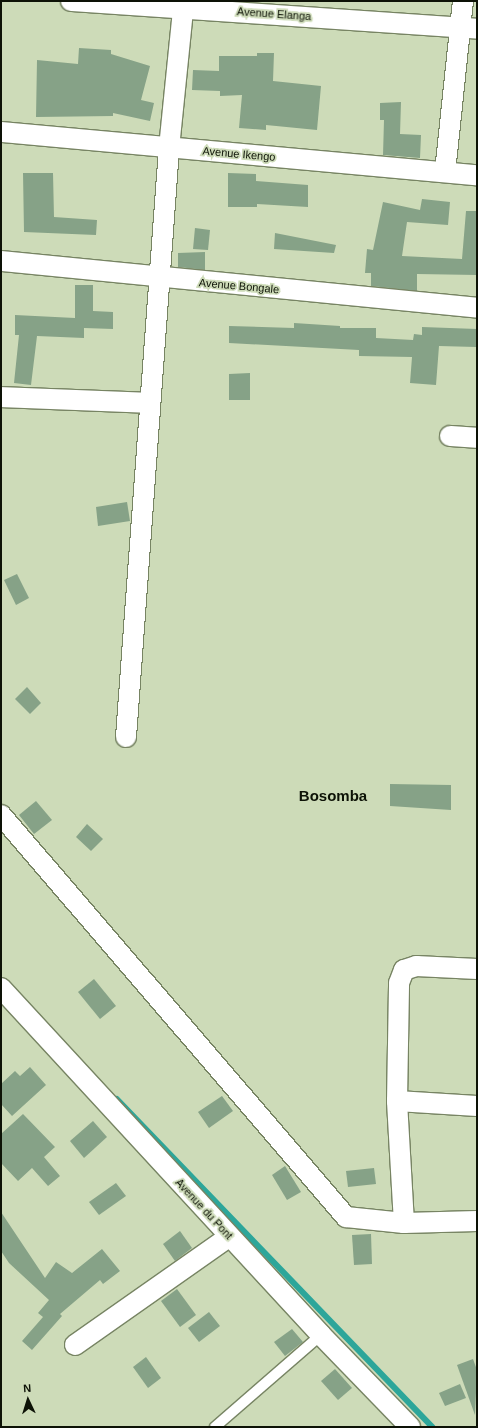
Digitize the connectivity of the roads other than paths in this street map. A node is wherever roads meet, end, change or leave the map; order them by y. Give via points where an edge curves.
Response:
1 (71, 1) edge
2 (463, 1) edge
3 (184, 5) edge
4 (469, 28) edge
5 (1, 132) edge
6 (169, 148) junction
7 (445, 172) junction
8 (477, 174) edge
9 (1, 261) edge
10 (159, 278) junction
11 (477, 308) edge
12 (1, 397) edge
13 (149, 403) junction
14 (450, 436) dead end
15 (477, 438) edge
16 (126, 736) dead end
17 (1, 815) edge
18 (477, 969) edge
19 (1, 988) edge
20 (397, 1101) junction
21 (477, 1106) edge
22 (477, 1221) edge
23 (404, 1223) junction
24 (230, 1236) junction
25 (321, 1335) junction
26 (75, 1345) dead end
27 (215, 1427) edge
28 (410, 1427) edge

1 - 3 street, Avenue Elanga
2 - 4 street
3 - 4 street, Avenue Elanga
3 - 6 street
4 - 7 street
5 - 6 street, Avenue Ikengo
6 - 7 street, Avenue Ikengo
6 - 10 street
7 - 8 street, Avenue Ikengo
9 - 10 street, Avenue Bongale
10 - 11 street, Avenue Bongale
10 - 13 street
12 - 13 street
13 - 16 street
14 - 15 street
17 - 23 street via 346,1217
18 - 20 street via 416,966 404,970 399,983
19 - 24 street, Avenue du Pont
20 - 21 street
20 - 23 street
22 - 23 street
24 - 25 street, Avenue du Pont
24 - 26 street
25 - 27 lane
25 - 28 street, Avenue du Pont

